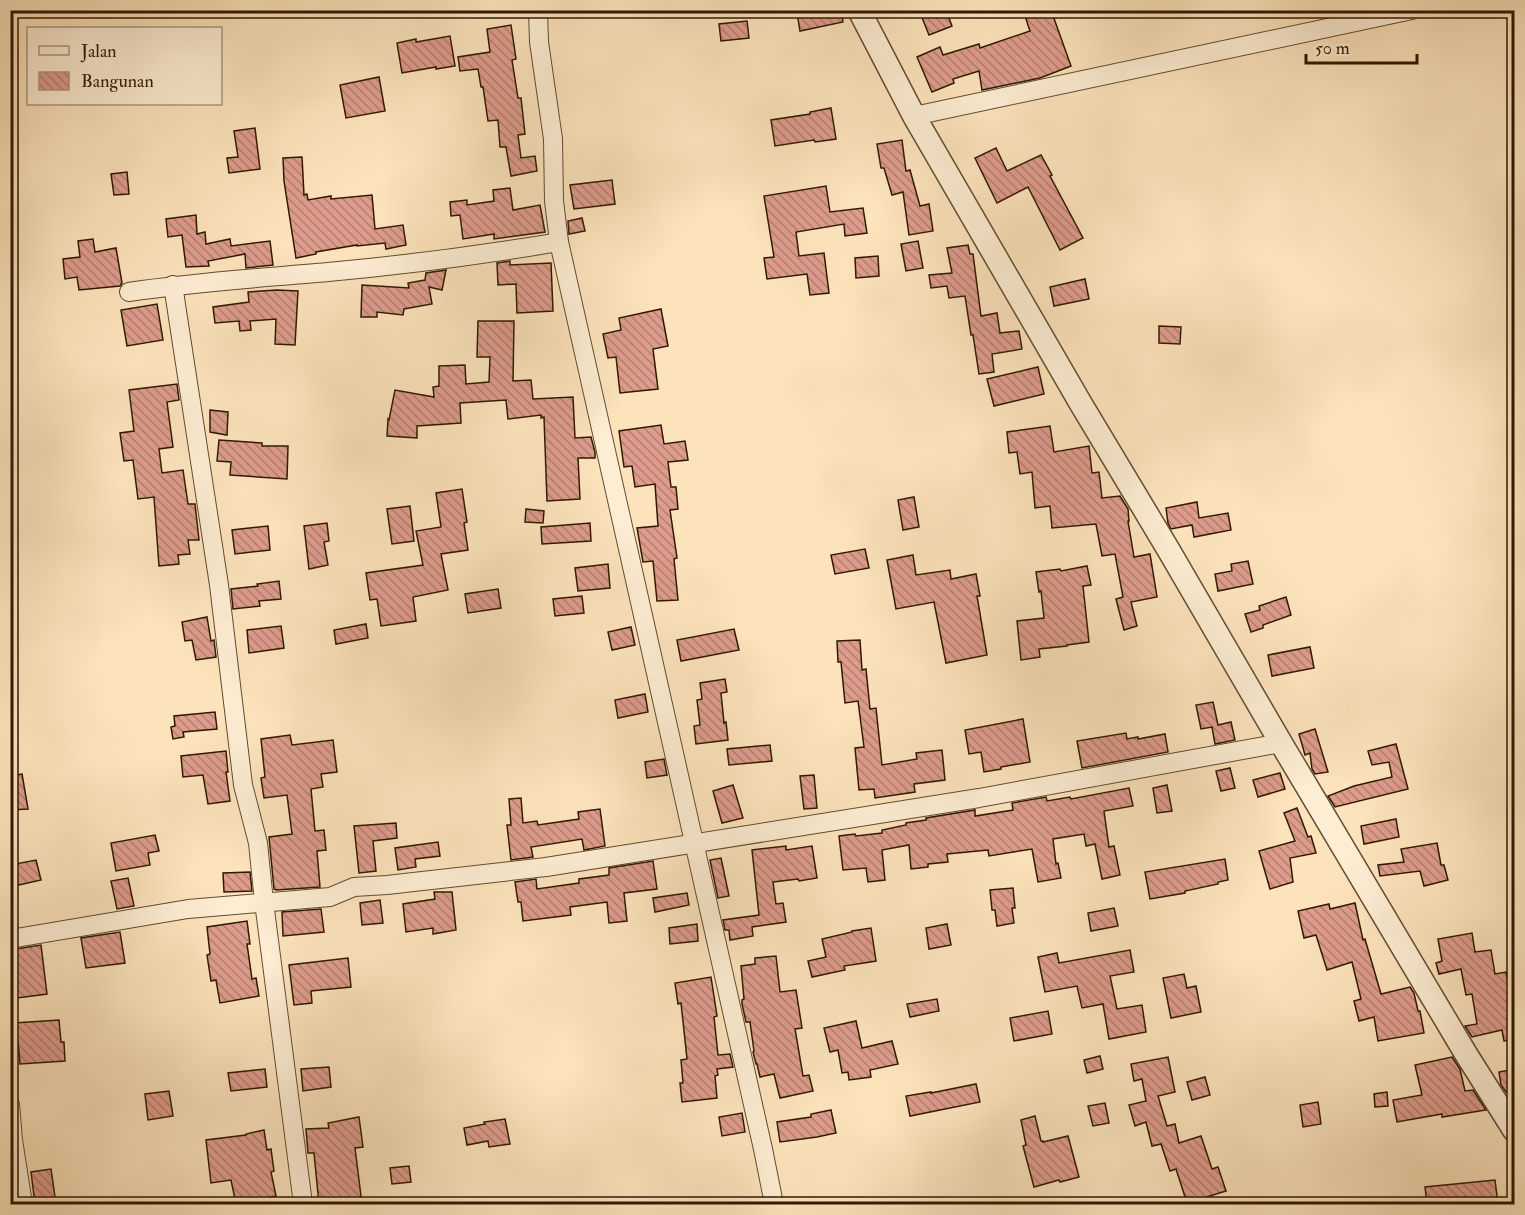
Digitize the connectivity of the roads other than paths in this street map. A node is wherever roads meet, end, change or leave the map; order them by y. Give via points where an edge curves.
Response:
1 (538, 10) edge
2 (859, 10) edge
3 (1412, 10) edge
4 (914, 116) junction
5 (559, 242) junction
6 (173, 285) junction
7 (129, 292) dead end
8 (1281, 743) junction
9 (694, 842) junction
10 (264, 902) junction
11 (10, 939) edge
12 (10, 1104) edge
13 (1515, 1130) edge
14 (23, 1204) edge
15 (303, 1204) edge
16 (774, 1204) edge

1 - 5 street via 553,139
2 - 4 street
3 - 4 street
4 - 8 street
5 - 6 street via 487,254
5 - 9 street
6 - 7 street
6 - 10 street via 219,585 243,785 258,843
8 - 9 street via 979,798
8 - 13 street
9 - 10 street via 546,867 354,887 330,897
9 - 16 street
10 - 11 street via 188,909
10 - 15 street
12 - 14 street

